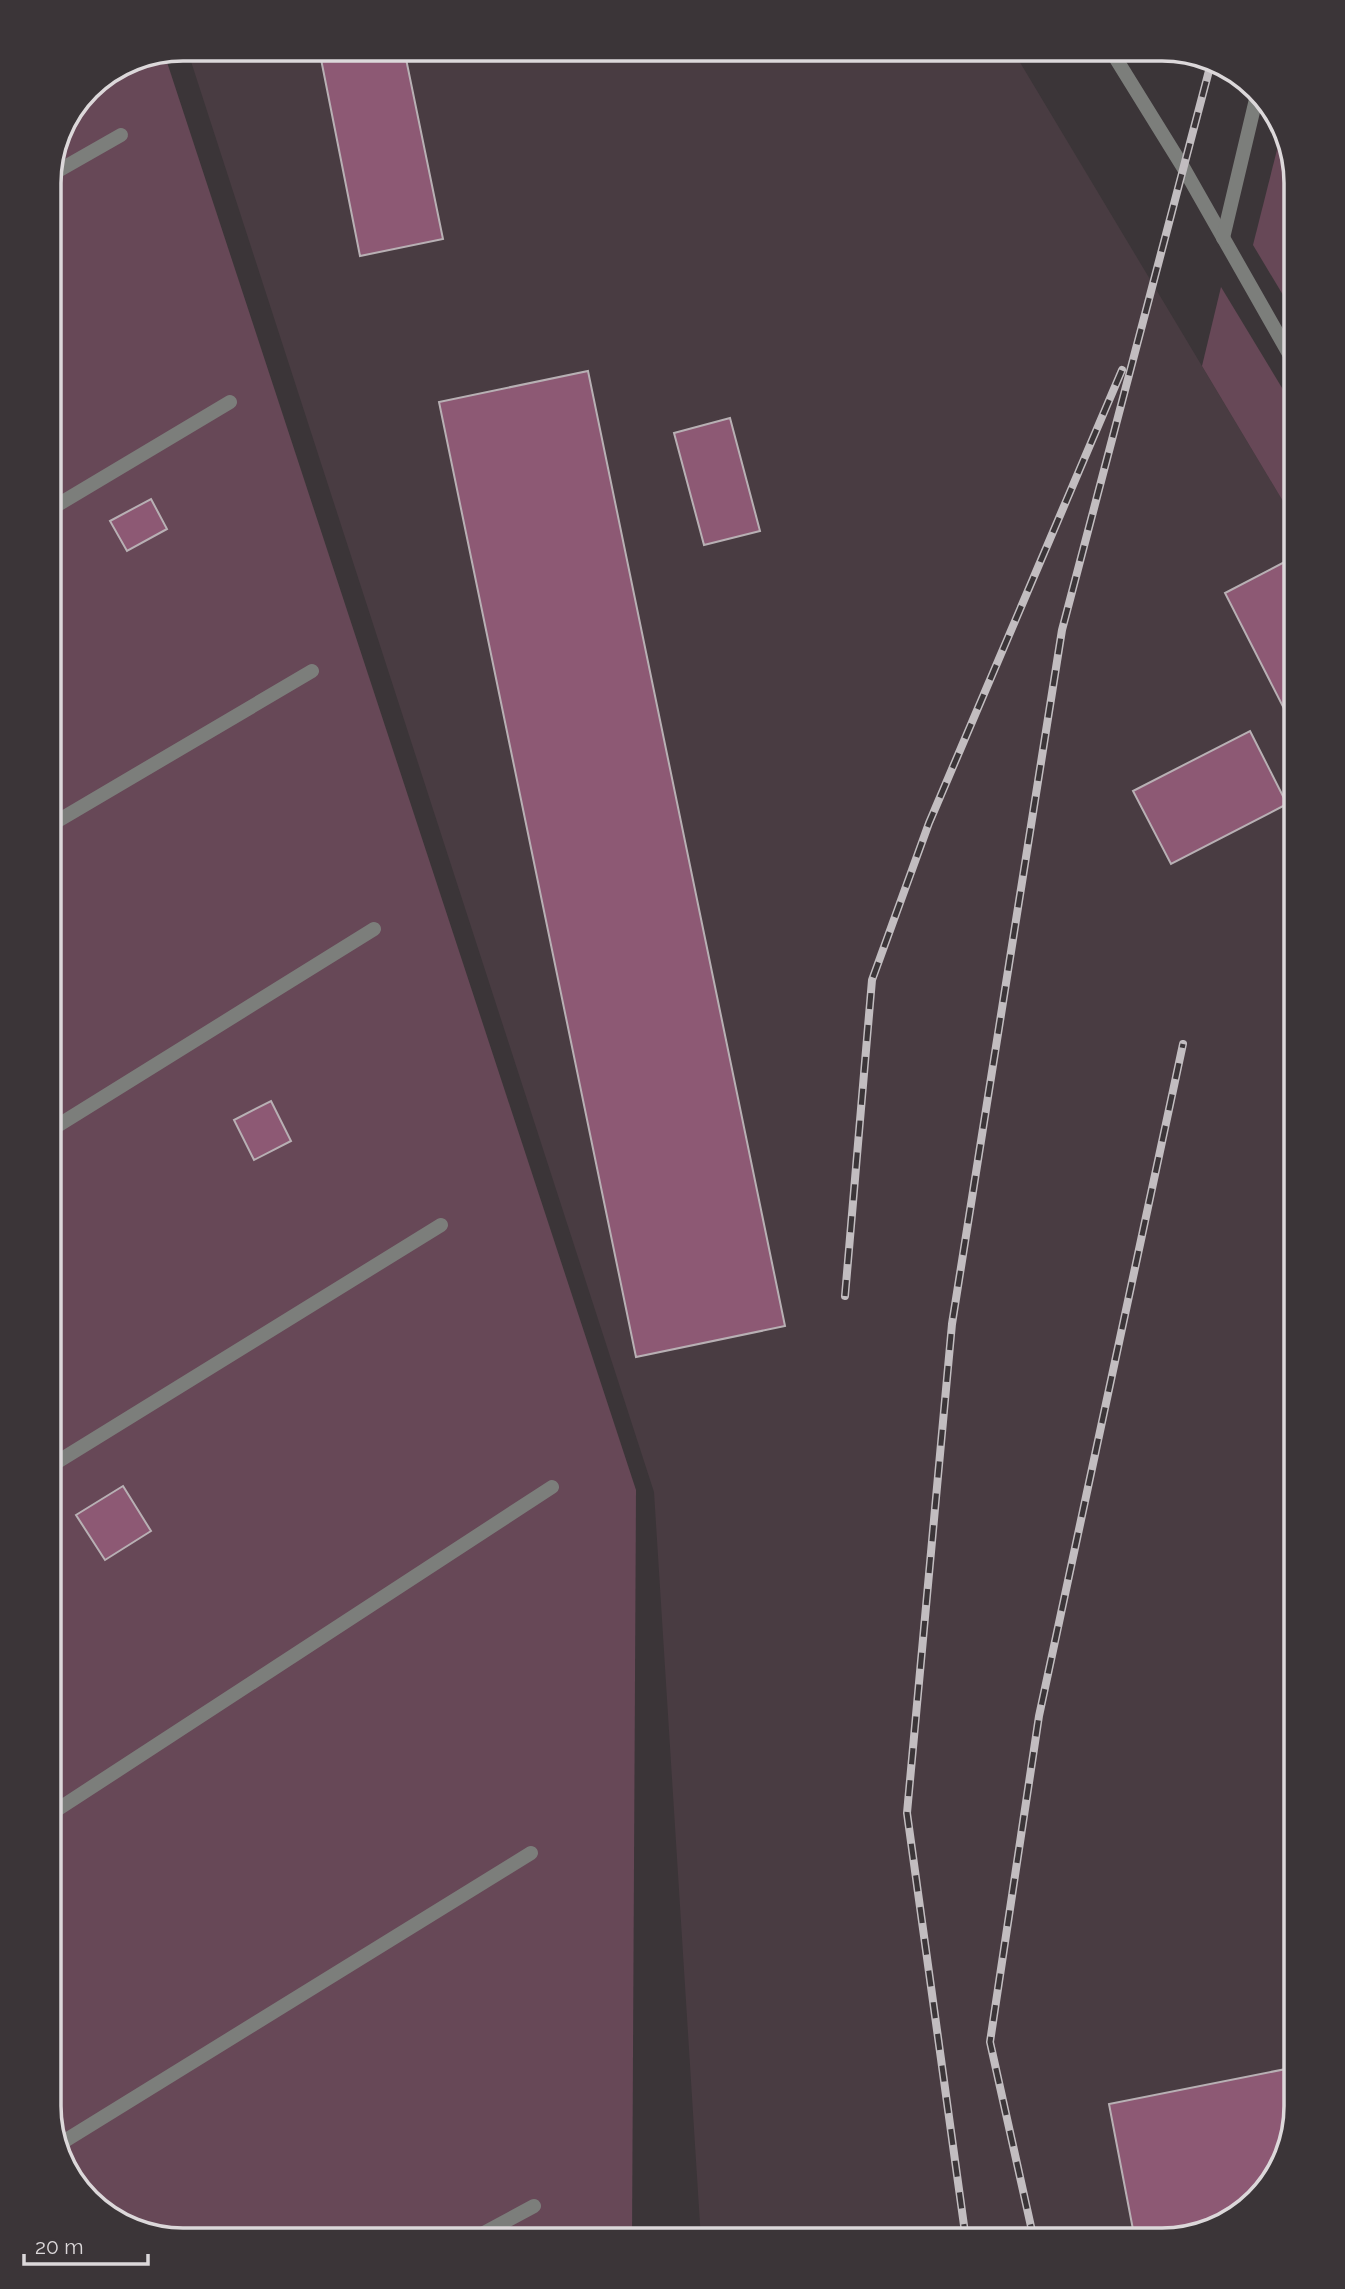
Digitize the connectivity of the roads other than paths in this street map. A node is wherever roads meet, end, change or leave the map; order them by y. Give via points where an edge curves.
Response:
1 (1118, 62) edge
2 (1255, 105) edge
3 (121, 135) dead end
4 (63, 168) edge
5 (1223, 239) junction
6 (1284, 345) edge
7 (230, 402) dead end
8 (62, 502) edge
9 (312, 671) dead end
10 (62, 818) edge
11 (374, 929) dead end
12 (62, 1123) edge
13 (441, 1225) dead end
14 (61, 1459) edge
15 (552, 1487) dead end
16 (61, 1807) edge
17 (531, 1853) dead end
18 (67, 2140) edge
19 (534, 2206) dead end
20 (494, 2227) edge

1 - 5 lane
2 - 5 lane
3 - 4 lane
5 - 6 lane
7 - 8 lane
9 - 10 lane
11 - 12 lane
13 - 14 lane
15 - 16 lane
17 - 18 lane
19 - 20 lane

